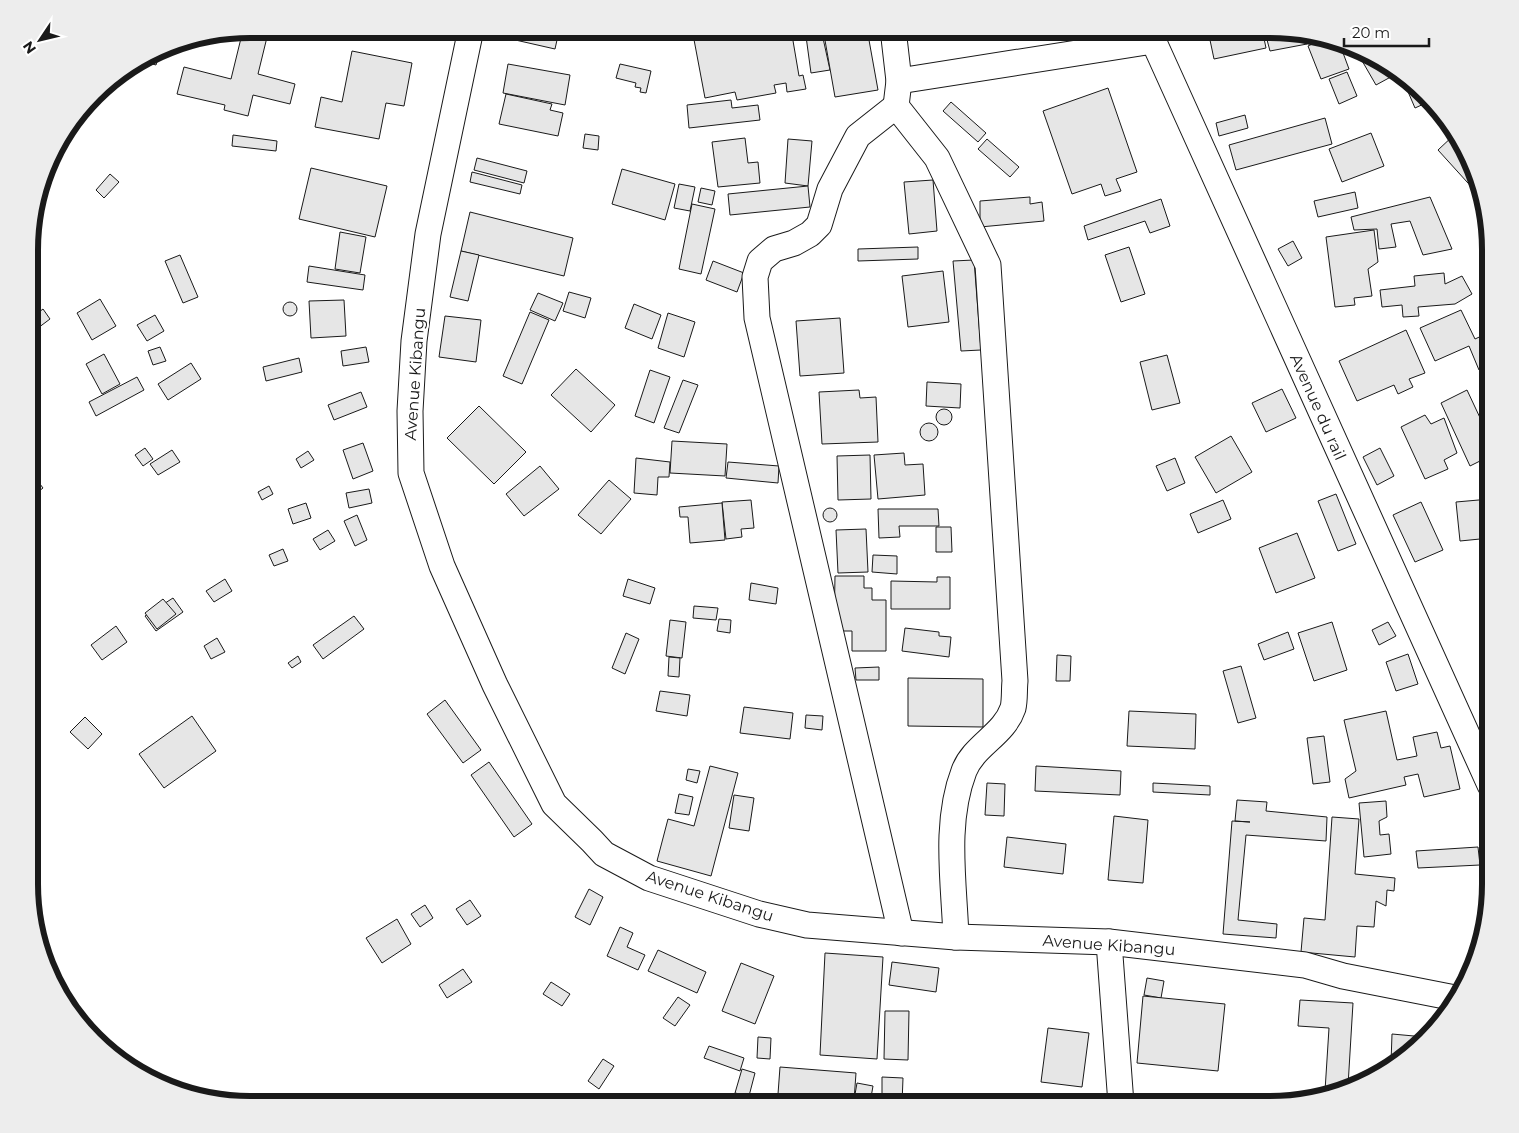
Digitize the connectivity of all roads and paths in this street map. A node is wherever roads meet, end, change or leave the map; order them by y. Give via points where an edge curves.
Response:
1 (465, 38) edge
2 (894, 38) edge
3 (1134, 38) edge
4 (1151, 38) edge
5 (899, 81) junction
6 (896, 106) junction
7 (1482, 767) edge
8 (901, 933) junction
9 (956, 937) junction
10 (1109, 942) junction
11 (1449, 997) edge
12 (1120, 1096) edge

1 - 8 street, Avenue Kibangu via 428,234 414,350 411,472 442,566 495,685 554,804 604,854 649,878 758,914 807,925
2 - 5 street
3 - 5 street
4 - 7 street, Avenue du rail
5 - 6 street
6 - 8 street via 858,136 830,189 820,225 794,243 774,249 760,261 755,277 757,318
6 - 9 street via 937,158 988,265 1015,681 1013,708 1001,730 978,749 964,768 956,796 952,822
8 - 9 street, Avenue Kibangu
9 - 10 street, Avenue Kibangu
10 - 11 street, Avenue Kibangu via 1305,965 1343,976
10 - 12 street

